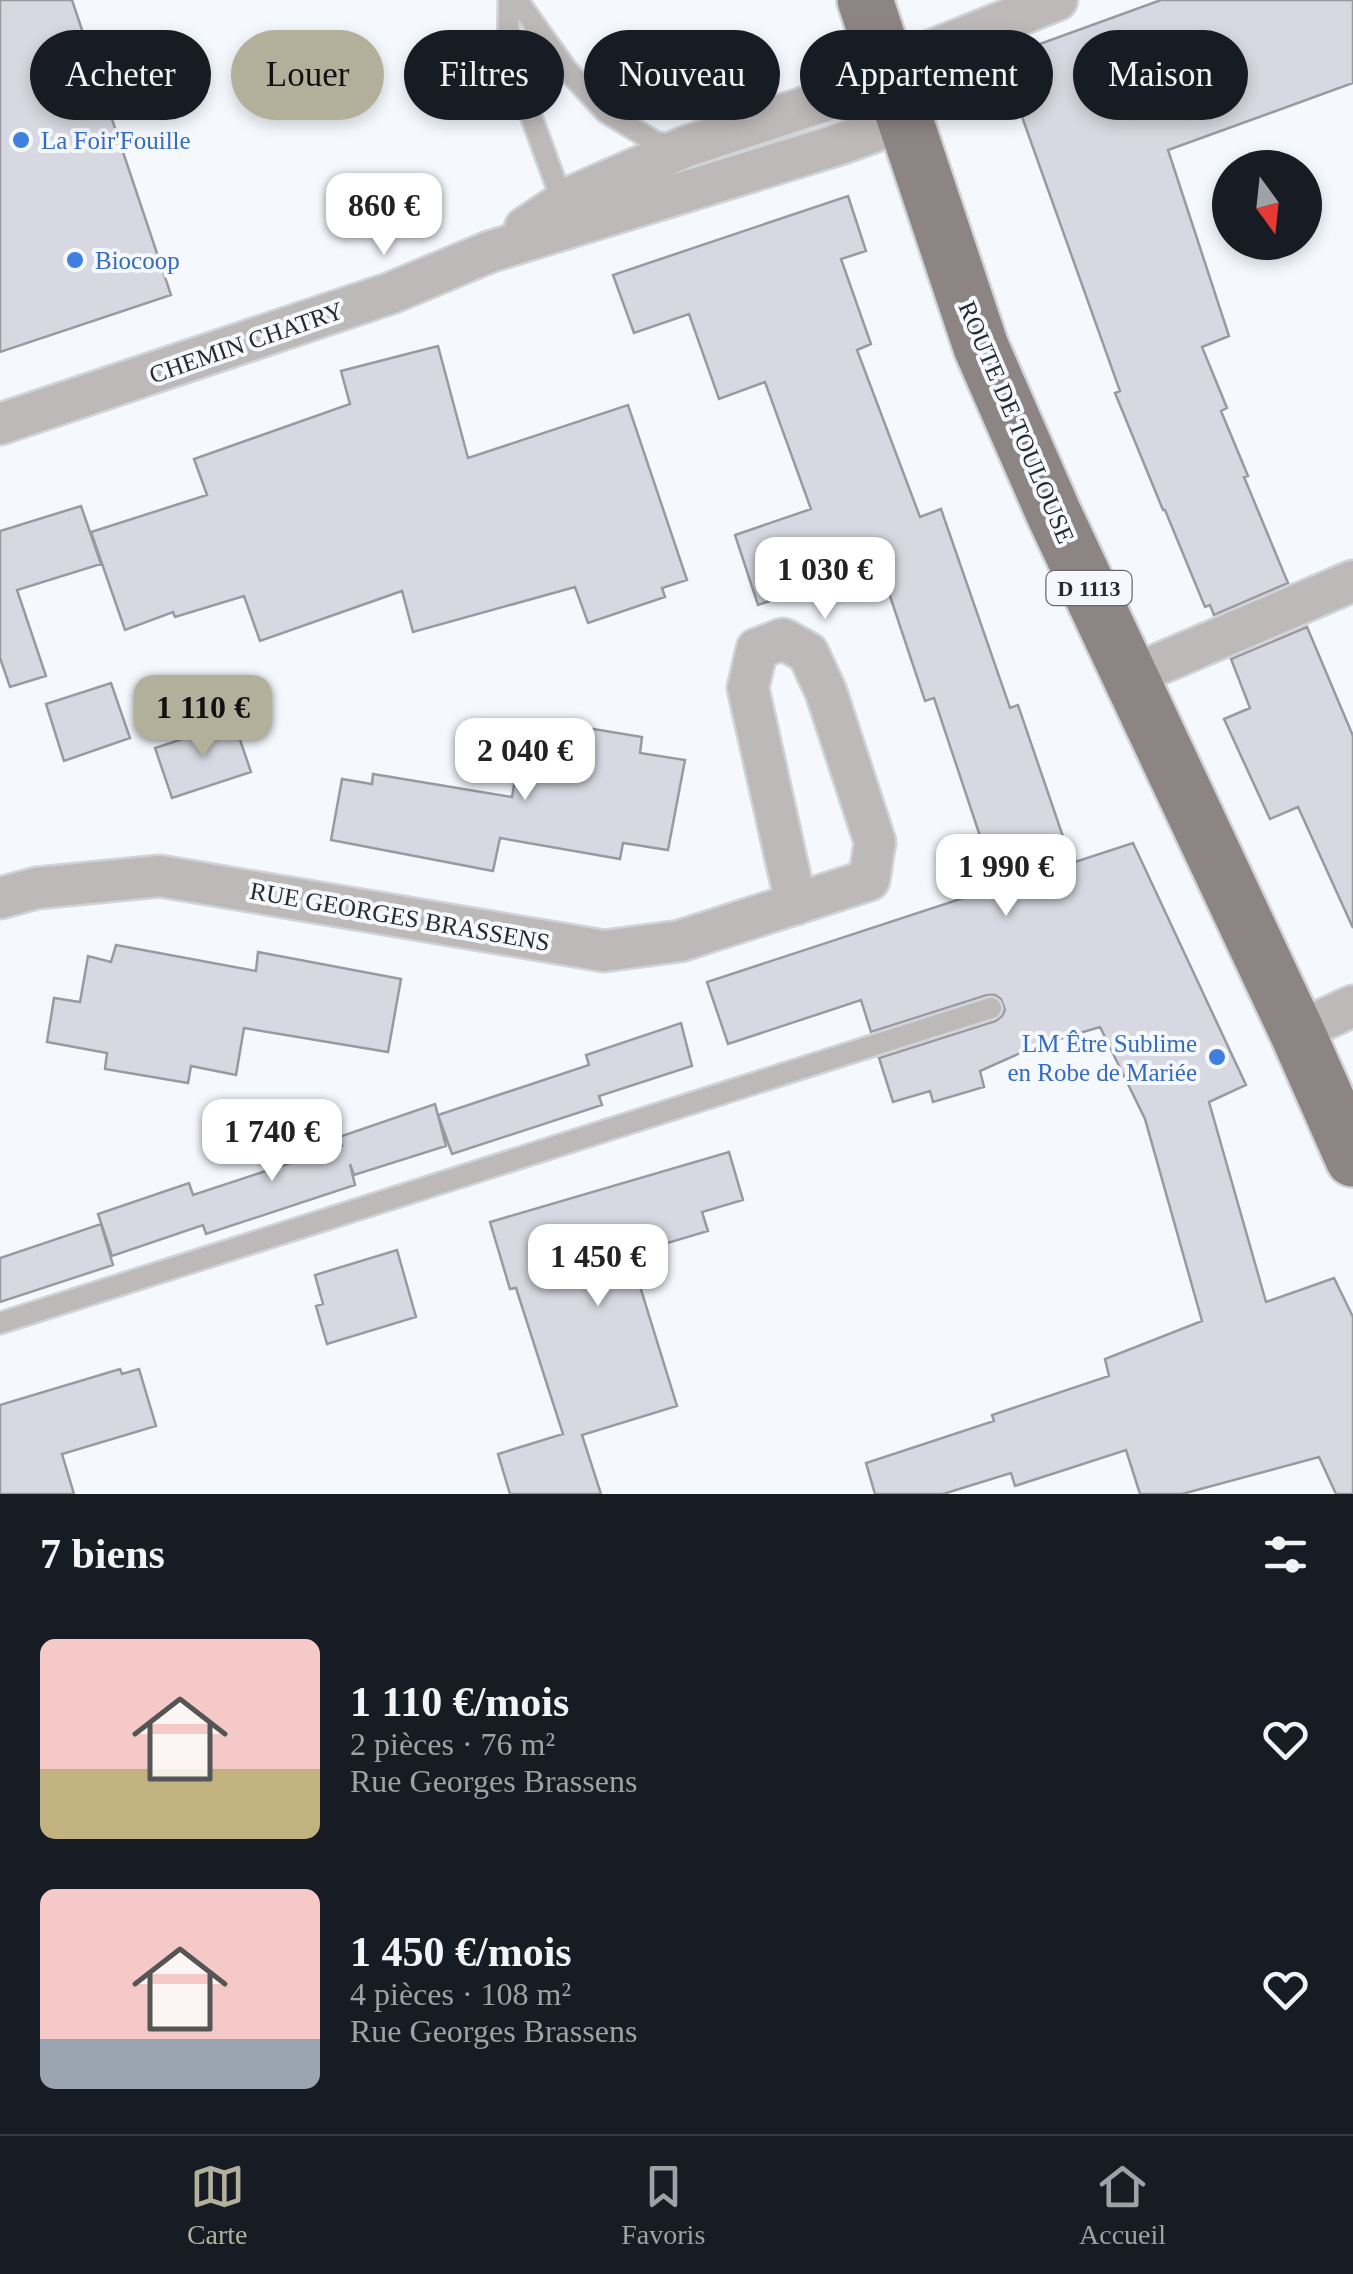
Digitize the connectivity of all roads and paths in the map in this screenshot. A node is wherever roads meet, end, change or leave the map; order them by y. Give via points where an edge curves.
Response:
1 (509, 0) edge
2 (517, 0) edge
3 (865, 0) edge
4 (1057, 0) edge
5 (875, 30) edge
6 (1002, 30) edge
7 (800, 116) edge
8 (813, 120) edge
9 (904, 120) edge
10 (685, 148) junction
11 (590, 206) junction
12 (0, 424) edge
13 (1353, 581) edge
14 (1130, 676) junction
15 (0, 898) edge
16 (796, 904) junction
17 (1353, 1006) edge
18 (991, 1008) dead end
19 (1297, 1032) junction
20 (1353, 1159) edge
21 (0, 1323) edge

1 - 11 lane via 508,53 556,184
2 - 10 lane via 566,70 606,112 655,142
3 - 5 main road, ROUTE DE TOULOUSE / D 1113
4 - 6 street
7 - 10 street, CHEMIN CHATRY
8 - 11 street, CHEMIN CHATRY
9 - 14 main road, ROUTE DE TOULOUSE / D 1113 via 981,346
10 - 11 street, CHEMIN CHATRY
11 - 12 street, CHEMIN CHATRY via 391,293
13 - 14 street
14 - 19 main road, ROUTE DE TOULOUSE / D 1113
15 - 16 street, RUE GEORGES BRASSENS via 160,876 604,951 680,940
16 - 16 street, RUE GEORGES BRASSENS via 869,880 876,842 826,692 808,653 783,639 757,649 748,688
17 - 19 street
18 - 21 lane
19 - 20 main road, ROUTE DE TOULOUSE / D 1113

